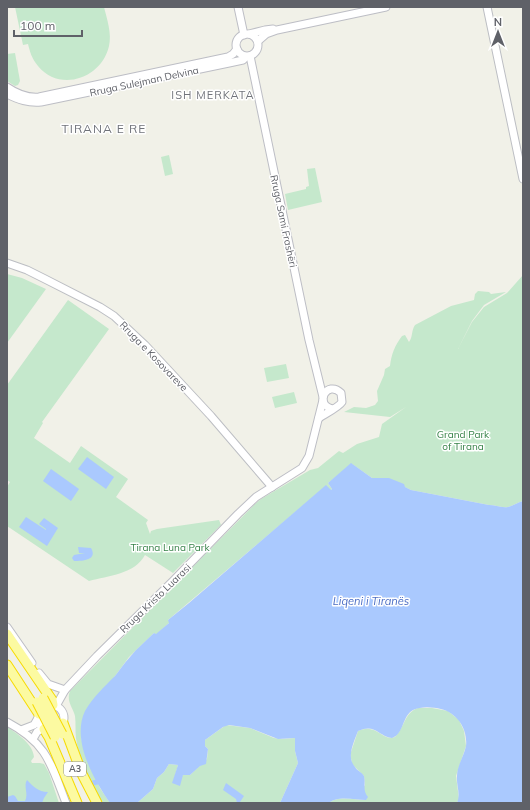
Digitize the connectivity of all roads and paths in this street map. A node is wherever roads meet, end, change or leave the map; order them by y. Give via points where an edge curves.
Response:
1 (238, 7) edge
2 (386, 7) edge
3 (486, 7) edge
4 (277, 30) junction
5 (246, 34) junction
6 (258, 41) junction
7 (237, 49) junction
8 (248, 57) junction
9 (7, 88) edge
10 (7, 94) edge
11 (40, 100) junction
12 (521, 158) edge
13 (523, 179) edge
14 (7, 264) edge
15 (320, 385) junction
16 (328, 390) junction
17 (323, 399) junction
18 (332, 409) junction
19 (319, 418) junction
20 (272, 487) junction
21 (7, 627) edge
22 (7, 634) edge
23 (7, 643) edge
24 (7, 656) edge
25 (7, 665) edge
26 (65, 690) junction
27 (40, 700) junction
28 (56, 706) junction
29 (39, 716) junction
30 (7, 722) edge
31 (63, 723) junction
32 (39, 729) junction
33 (21, 730) junction
34 (58, 735) junction
35 (30, 736) junction
36 (66, 803) edge
37 (77, 803) edge
38 (82, 803) edge
39 (91, 803) edge
40 (97, 803) edge

1 - 5 main road
2 - 4 main road
3 - 12 main road
4 - 5 main road
4 - 6 main road via 266,34
5 - 6 main road via 253,35
5 - 7 main road via 238,39
6 - 8 main road via 258,51
7 - 8 main road via 242,56
7 - 11 main road, Rruga Sulejman Delvina via 228,57
8 - 11 main road, Rruga Sulejman Delvina via 229,63
8 - 15 main road, Rruga Sami Frashëri
9 - 11 main road via 20,95
10 - 11 main road via 30,103
12 - 13 main road
14 - 20 main road, Rruga e Kosovareve via 27,270 114,316 145,345 211,416
15 - 16 main road
15 - 17 main road, Rruga Sami Frashëri
16 - 17 main road
16 - 18 main road via 336,389 343,399 341,405
17 - 18 main road via 326,406
17 - 19 main road, Rruga Kristo Luarasi
18 - 19 main road
19 - 20 main road, Rruga Kristo Luarasi via 305,465
20 - 26 main road, Rruga Kristo Luarasi via 256,497 238,514
21 - 26 main road via 45,682
22 - 28 highway
23 - 27 highway, A3
24 - 27 highway, A3
25 - 29 highway
26 - 28 main road, Rruga Kristo Luarasi
27 - 34 highway, A3, bridge
28 - 29 main road via 44,707
28 - 31 main road via 64,716
29 - 32 main road
30 - 33 main road
31 - 32 main road via 60,728 50,731
31 - 40 highway via 82,774
32 - 33 main road
32 - 35 main road
32 - 37 highway via 49,737
33 - 35 main road
34 - 38 highway, A3
34 - 39 highway, A3
35 - 36 main road via 50,761

